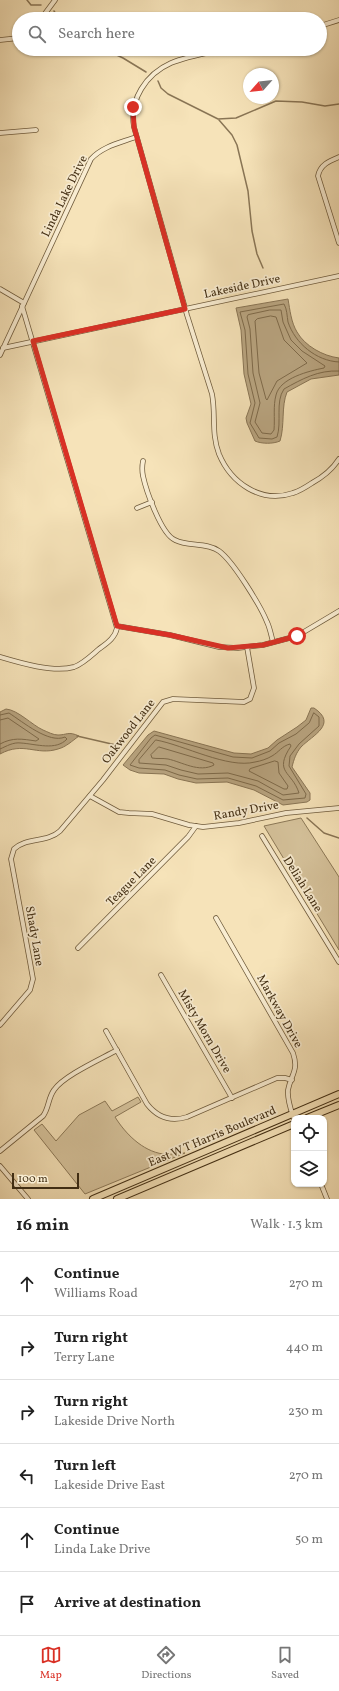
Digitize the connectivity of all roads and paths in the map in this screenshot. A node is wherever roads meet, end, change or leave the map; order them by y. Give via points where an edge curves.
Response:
1 (55, 0) edge
2 (46, 12) edge
3 (339, 20) edge
4 (327, 24) edge
5 (12, 39) edge
6 (0, 40) edge
7 (197, 56) edge
8 (36, 130) dead end
9 (0, 133) edge
10 (136, 137) junction
11 (339, 157) edge
12 (339, 243) edge
13 (339, 276) edge
14 (0, 289) edge
15 (23, 305) junction
16 (185, 309) junction
17 (33, 341) junction
18 (3, 348) junction
19 (0, 355) edge
20 (339, 459) edge
21 (143, 460) dead end
22 (152, 502) junction
23 (138, 508) dead end
24 (339, 611) edge
25 (117, 626) junction
26 (273, 642) junction
27 (247, 647) junction
28 (0, 657) edge
29 (90, 796) junction
30 (339, 808) edge
31 (196, 826) junction
32 (262, 836) dead end
33 (21, 844) joint
34 (216, 918) dead end
35 (78, 948) dead end
36 (339, 962) edge
37 (161, 975) dead end
38 (0, 1025) edge
39 (106, 1031) dead end
40 (117, 1050) junction
41 (292, 1080) junction
42 (339, 1094) edge
43 (232, 1098) junction
44 (339, 1105) edge
45 (293, 1115) edge
46 (295, 1115) edge
47 (314, 1115) edge
48 (291, 1117) edge
49 (291, 1125) edge
50 (0, 1151) edge
51 (0, 1166) edge
52 (322, 1187) edge
53 (28, 1199) edge
54 (93, 1199) edge
55 (117, 1199) edge
56 (327, 1199) edge

1 - 2 street
3 - 4 street
5 - 6 street
7 - 10 street via 173,62 149,78 134,103 133,123
8 - 9 street
10 - 15 street, Linda Lake Drive via 108,147 91,159
10 - 16 street
11 - 12 street via 324,164 318,176
13 - 16 street, Lakeside Drive
14 - 15 street
15 - 17 street
15 - 18 street, Linda Lake Drive
16 - 17 street, Lakeside Drive
16 - 20 street via 214,401 216,443 224,463 236,480 260,494 286,495 320,478 333,468
17 - 18 street, Lakeside Drive
17 - 25 street
18 - 19 street, Linda Lake Drive
21 - 22 street via 143,475
22 - 23 street
22 - 26 street via 169,537 178,542 214,548 225,556 263,614
24 - 26 street via 302,633
25 - 27 street via 219,647
25 - 28 street via 110,640 81,664 73,667 39,666
26 - 27 street
27 - 29 street, Oakwood Lane via 254,683 250,699 244,702 173,699 163,702
29 - 31 street, Randy Drive via 119,812 152,814
29 - 33 street, Oakwood Lane via 58,833
30 - 31 street, Randy Drive via 286,813 225,825
31 - 35 street, Teague Lane
32 - 36 street, Deliah Lane
33 - 38 street, Shady Lane via 14,849 11,859 32,984 26,996
34 - 41 street, Markway Drive via 293,1053 296,1066
37 - 43 street, Misty Morn Drive
39 - 40 street
40 - 43 street via 147,1104 165,1118 187,1117
40 - 50 street via 58,1085 43,1116
41 - 43 street via 277,1078
41 - 45 street, Markway Drive via 288,1097
42 - 46 main road, East W T Harris Boulevard
44 - 47 main road
48 - 54 main road, East W T Harris Boulevard
49 - 55 main road, East W T Harris Boulevard
51 - 53 street
52 - 56 street

